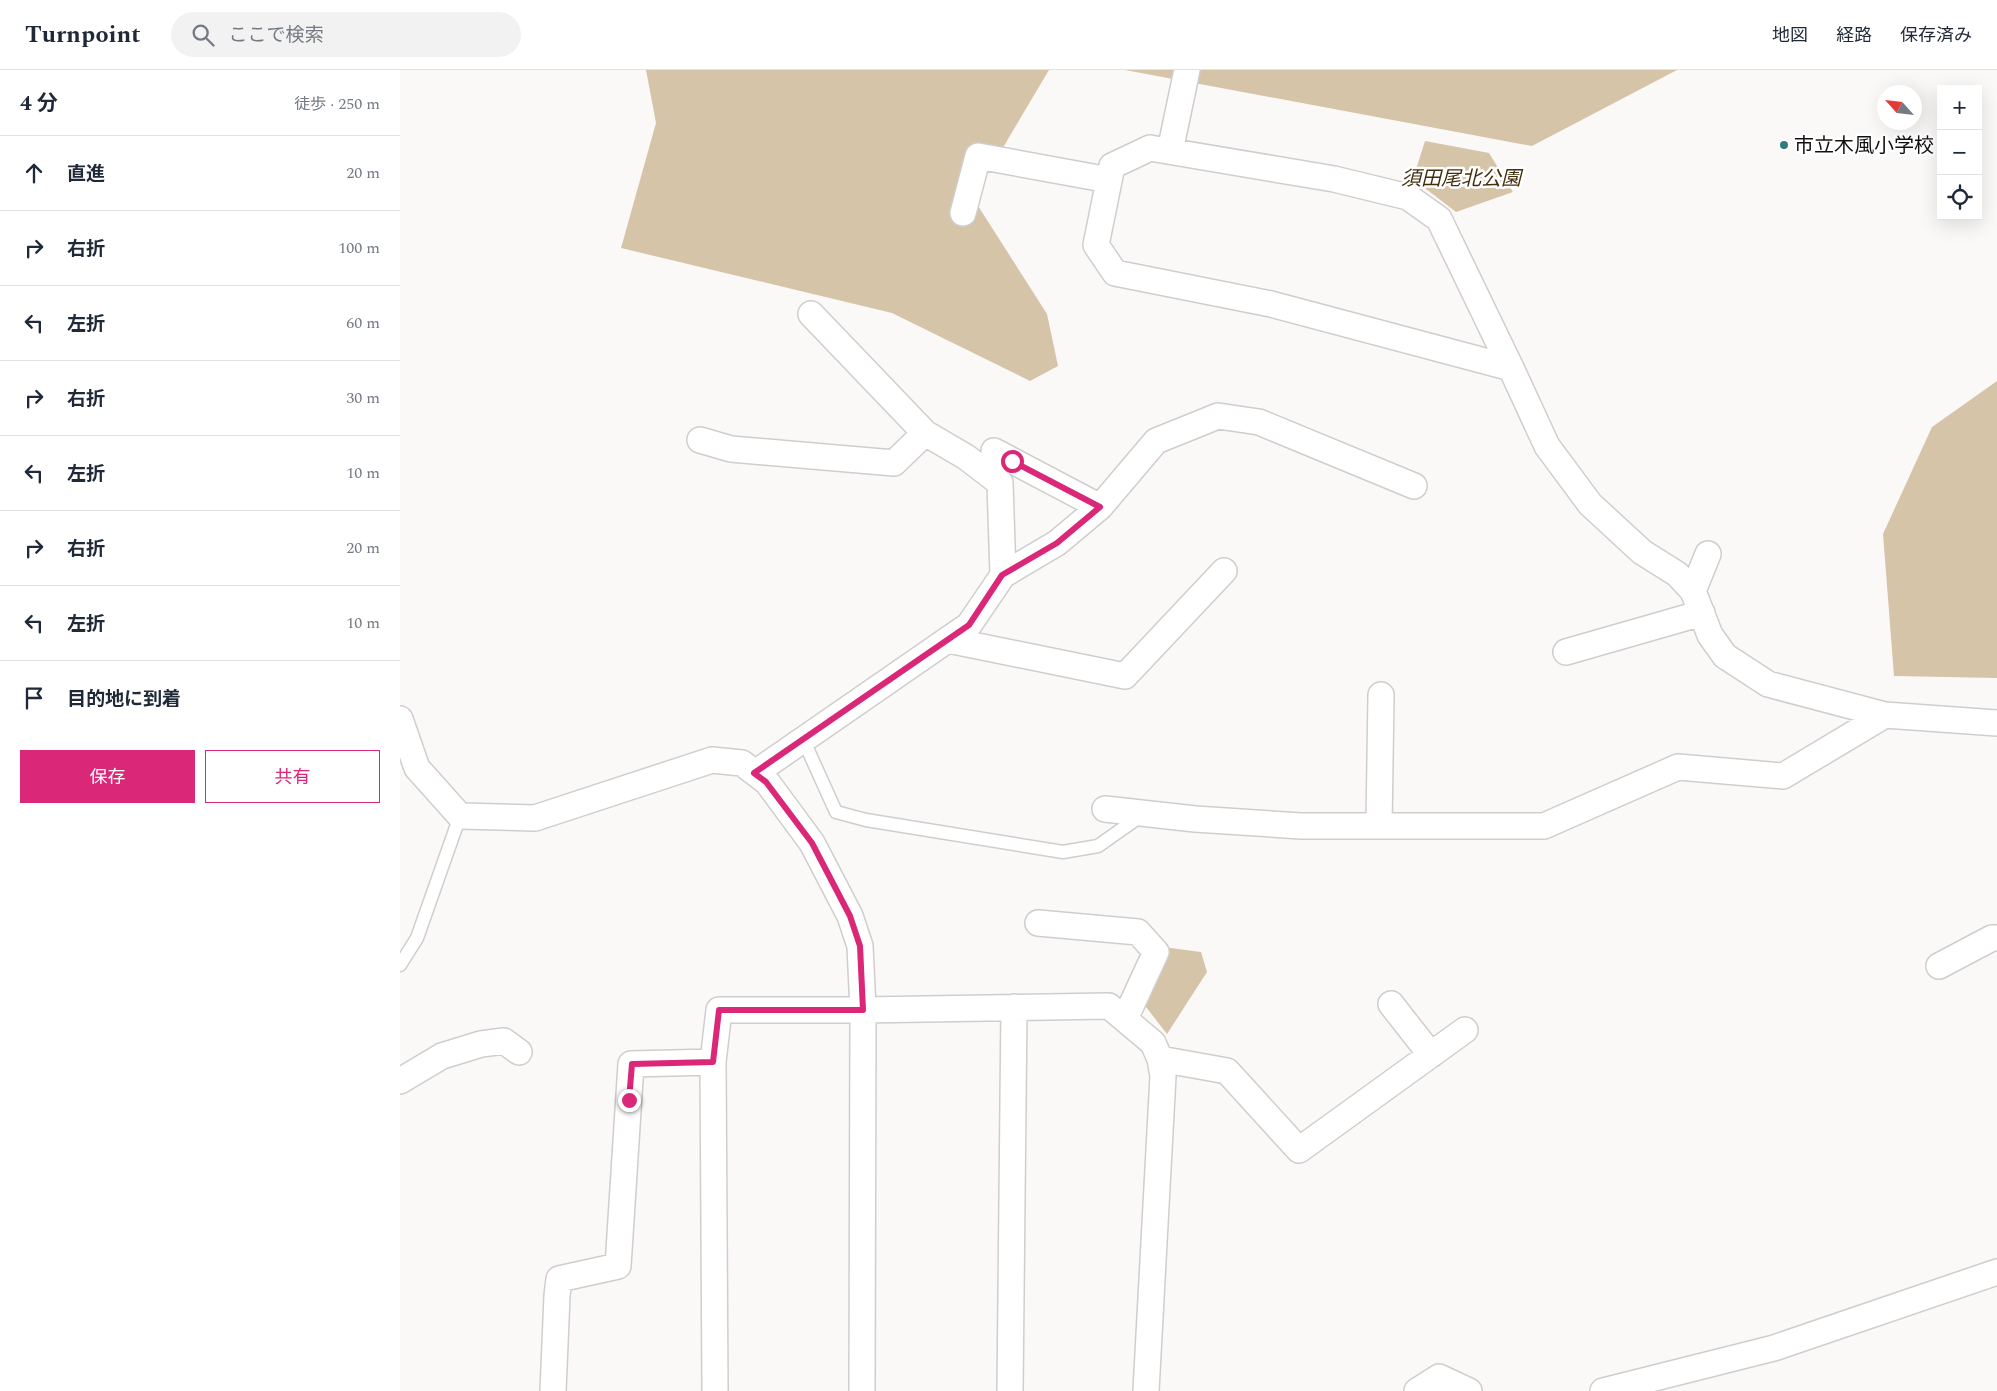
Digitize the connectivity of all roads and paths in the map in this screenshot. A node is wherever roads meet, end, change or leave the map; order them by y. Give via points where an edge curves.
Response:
1 (1187, 70) edge
2 (1170, 151) junction
3 (1109, 180) junction
4 (964, 213) dead end
5 (811, 314) dead end
6 (1511, 368) junction
7 (925, 433) junction
8 (700, 440) dead end
9 (994, 451) dead end
10 (1414, 486) dead end
11 (1100, 507) junction
12 (1708, 554) dead end
13 (1224, 571) dead end
14 (1002, 575) junction
15 (1698, 602) junction
16 (948, 640) junction
17 (1566, 652) dead end
18 (1381, 695) dead end
19 (1884, 714) junction
20 (400, 719) edge
21 (1997, 723) edge
22 (804, 739) junction
23 (754, 773) junction
24 (1105, 809) dead end
25 (1144, 813) junction
26 (460, 816) junction
27 (1379, 826) junction
28 (1038, 923) dead end
29 (1997, 938) edge
30 (400, 965) edge
31 (1939, 966) dead end
32 (1391, 1004) dead end
33 (1014, 1007) junction
34 (863, 1010) junction
35 (1125, 1019) junction
36 (1465, 1030) dead end
37 (519, 1052) dead end
38 (1431, 1055) junction
39 (1160, 1059) junction
40 (713, 1062) junction
41 (400, 1081) edge
42 (1997, 1272) edge
43 (553, 1391) edge
44 (715, 1391) edge
45 (862, 1391) edge
46 (1010, 1391) edge
47 (1146, 1391) edge
48 (1417, 1391) edge
49 (1469, 1391) edge
50 (1603, 1391) edge

1 - 2 street
2 - 3 street via 1150,148 1112,166
2 - 6 street via 1334,178 1408,197 1438,219
3 - 4 street via 978,156
3 - 6 street via 1096,245 1115,273 1271,304
5 - 7 street
6 - 15 street via 1548,446 1590,504 1642,552 1677,574
7 - 8 street via 894,463 731,449
7 - 14 street via 1000,482
9 - 11 street
10 - 11 street via 1259,422 1218,416 1156,441
11 - 14 street via 1057,543
12 - 15 street
13 - 16 street via 1125,676
14 - 16 street via 969,625
15 - 17 street
15 - 19 street via 1710,635 1725,656 1768,684
16 - 22 street
18 - 27 street
19 - 21 street
19 - 27 street via 1783,776 1678,767 1544,826
20 - 26 street via 417,768
22 - 23 street
22 - 25 lane via 836,812 866,820 1063,852 1098,846
23 - 26 street via 742,763 712,760 535,818
23 - 34 street via 766,782 812,843 850,916 860,946
24 - 25 street
25 - 27 street via 1302,826
26 - 30 lane via 417,938
28 - 35 street via 1138,932 1156,952
29 - 31 street
32 - 38 street
33 - 34 street
33 - 35 street via 1110,1006
33 - 46 street
34 - 40 street via 719,1010
34 - 45 street
35 - 39 street via 1153,1042
36 - 38 street
37 - 41 street via 504,1040 481,1044 442,1056
38 - 39 street via 1299,1150 1227,1071
39 - 47 street via 1163,1076
40 - 43 street via 632,1064 618,1266 559,1279
40 - 44 street
42 - 50 street via 1774,1348
48 - 49 street via 1439,1377

